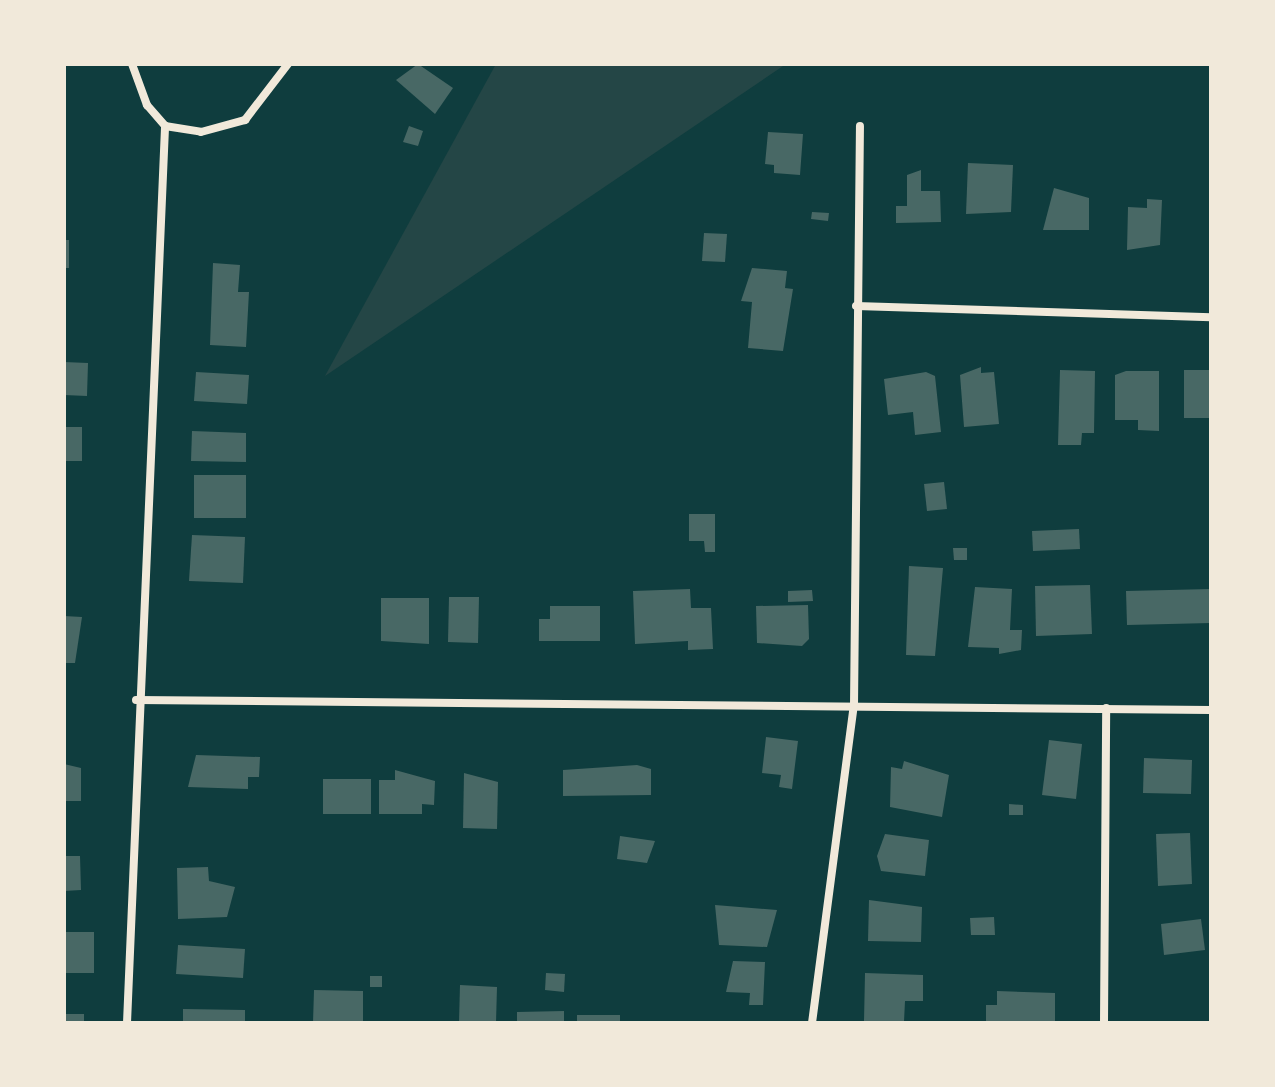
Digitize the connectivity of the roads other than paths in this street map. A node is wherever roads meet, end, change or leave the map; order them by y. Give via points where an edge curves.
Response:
1 (132, 64) edge
2 (288, 64) edge
3 (165, 126) junction
4 (860, 126) dead end
5 (856, 306) junction
6 (1211, 317) edge
7 (136, 700) junction
8 (854, 705) junction
9 (1106, 708) junction
10 (1211, 710) edge
11 (127, 1023) edge
12 (812, 1023) edge
13 (1104, 1023) edge

1 - 3 street via 147,105
2 - 3 street via 245,120 201,132
3 - 7 street
4 - 5 street
5 - 6 street
5 - 8 street
7 - 8 street
7 - 11 street
8 - 9 street
8 - 12 street
9 - 10 street
9 - 13 street

